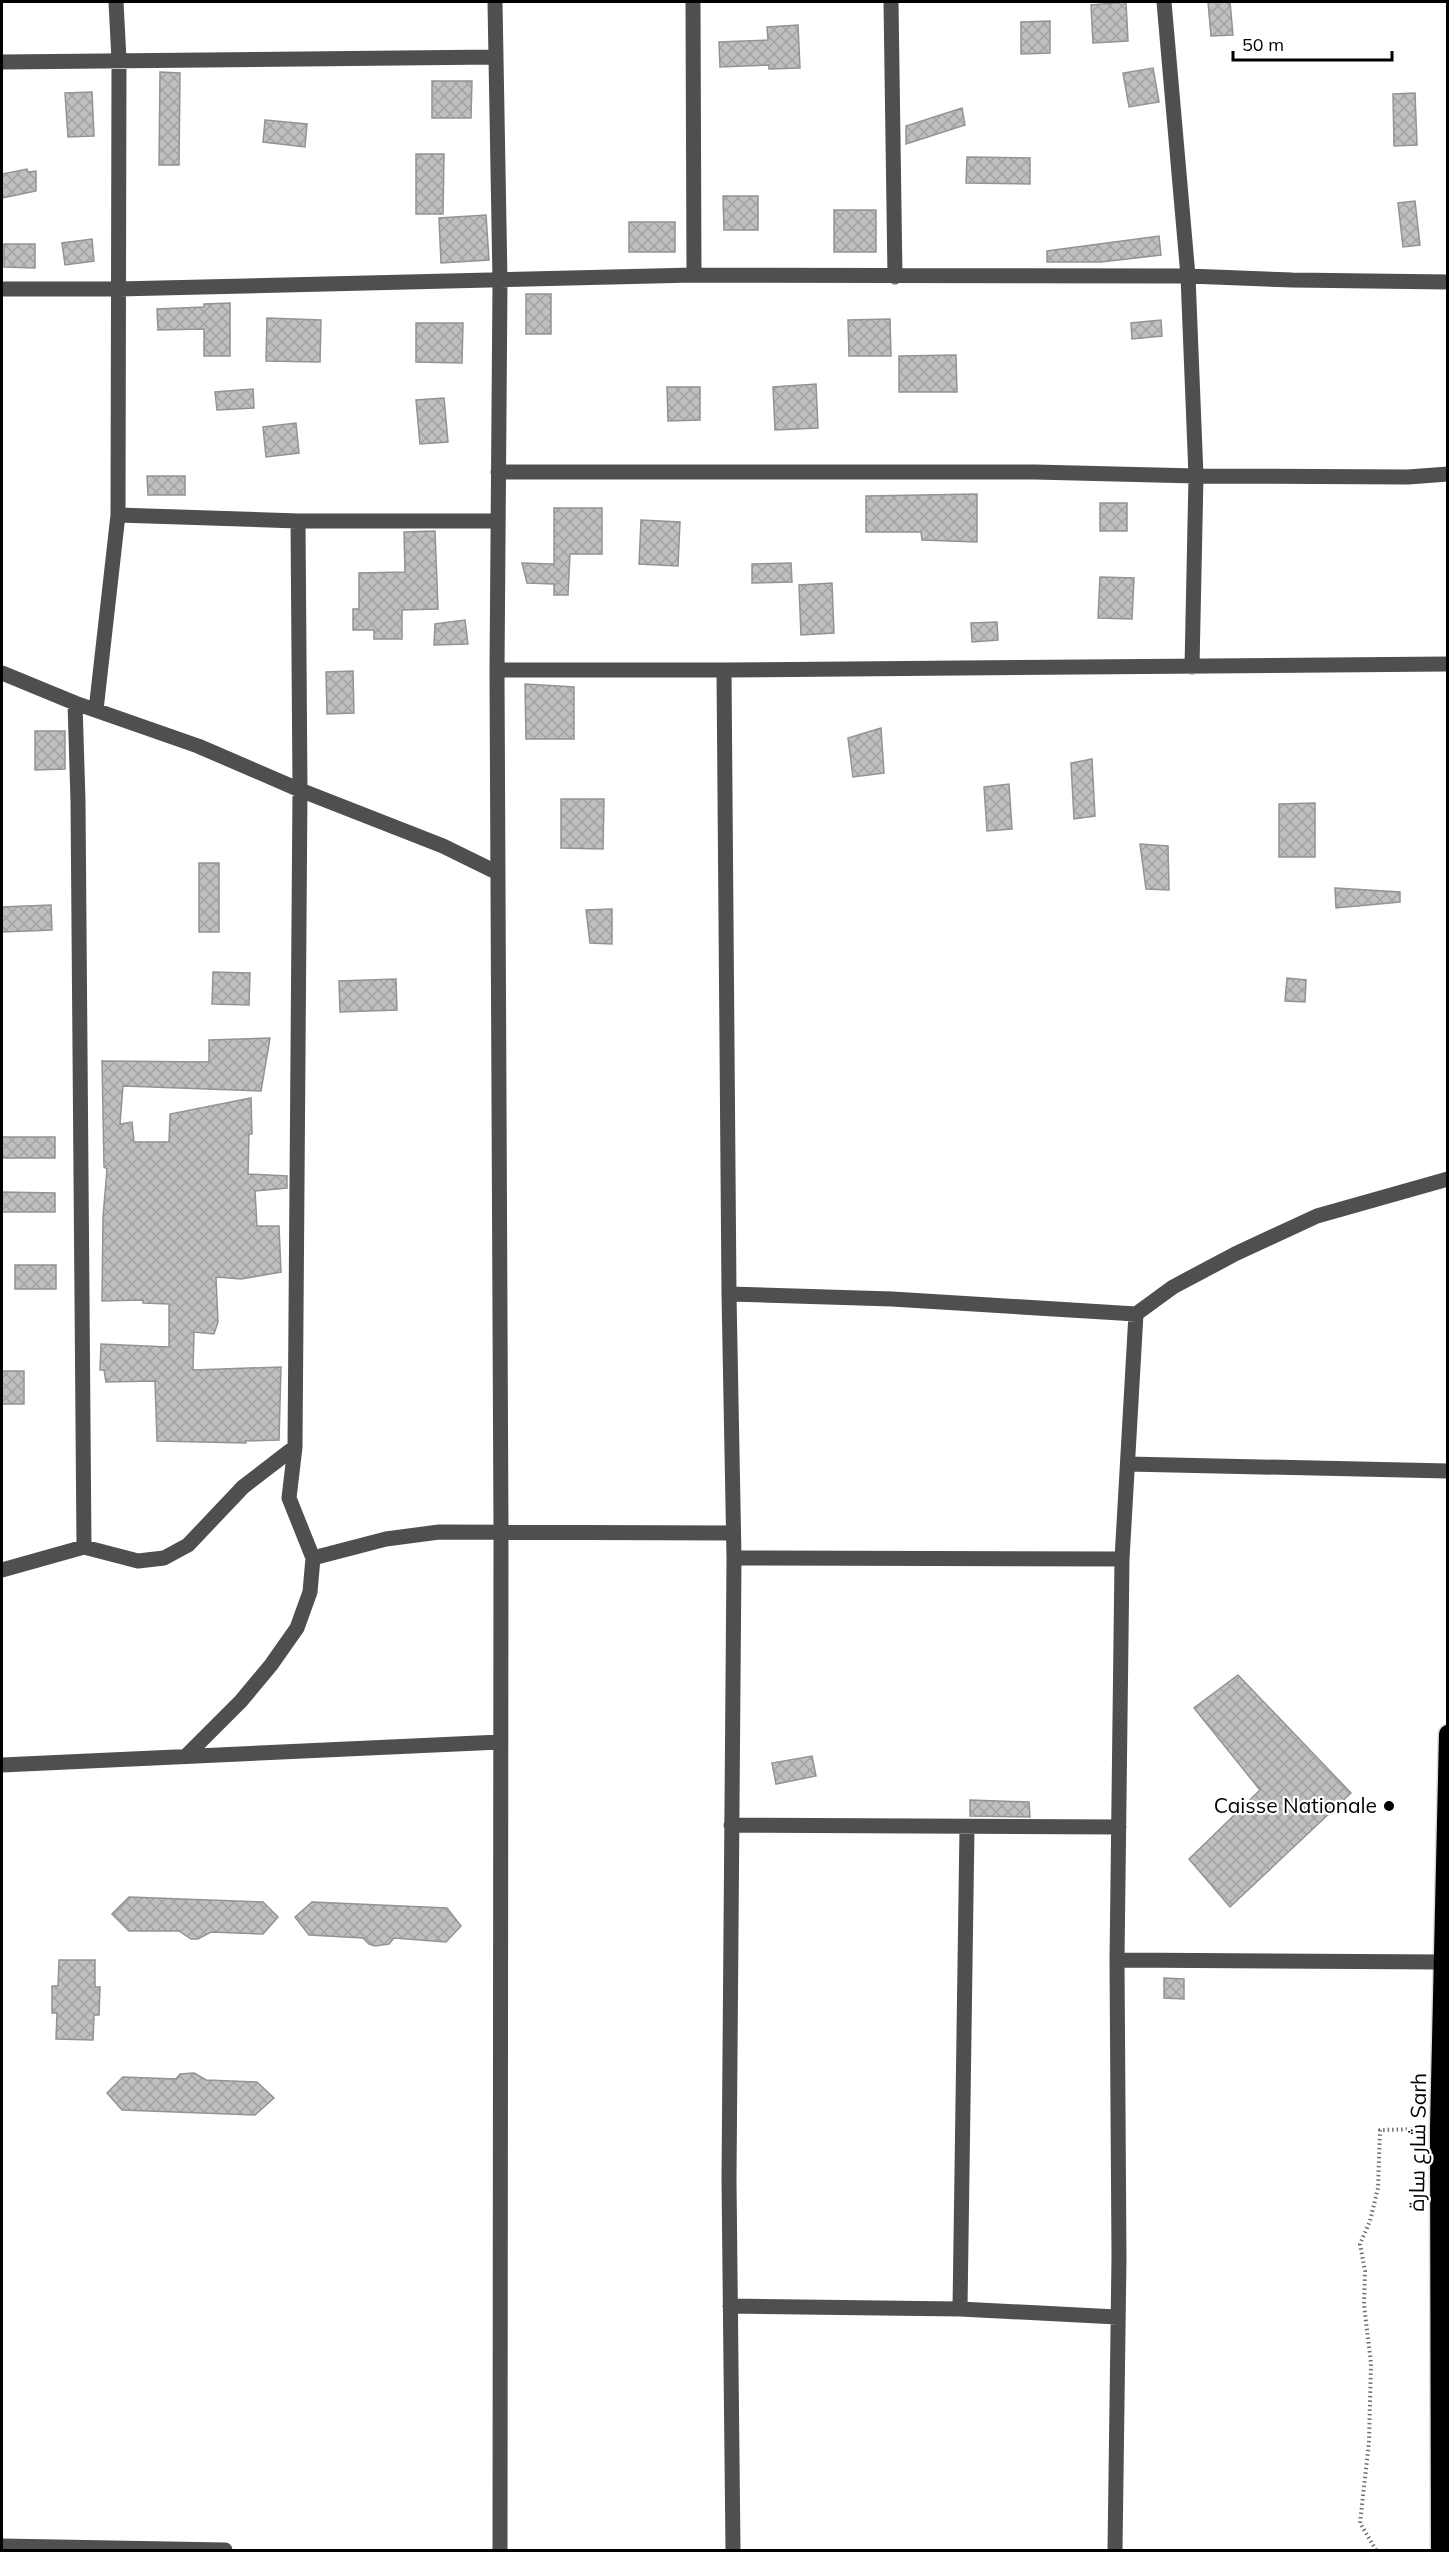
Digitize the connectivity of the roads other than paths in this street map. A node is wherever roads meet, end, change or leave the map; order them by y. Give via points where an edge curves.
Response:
1 (116, 2) edge
2 (495, 2) edge
3 (693, 2) edge
4 (891, 2) edge
5 (1164, 2) edge
6 (496, 57) junction
7 (119, 60) junction
8 (2, 62) edge
9 (694, 275) junction
10 (1188, 276) junction
11 (895, 277) junction
12 (500, 281) junction
13 (1448, 282) edge
14 (2, 289) edge
15 (118, 289) junction
16 (498, 472) junction
17 (1448, 474) edge
18 (1196, 476) junction
19 (118, 515) junction
20 (298, 521) junction
21 (498, 521) junction
22 (1448, 664) edge
23 (1192, 667) junction
24 (498, 670) junction
25 (724, 670) junction
26 (2, 673) edge
27 (75, 704) junction
28 (96, 711) junction
29 (300, 790) junction
30 (498, 873) junction
31 (1448, 1179) edge
32 (729, 1294) junction
33 (1136, 1314) junction
34 (295, 1447) junction
35 (1128, 1464) junction
36 (1448, 1471) edge
37 (501, 1533) junction
38 (733, 1533) junction
39 (84, 1547) junction
40 (313, 1558) junction
41 (734, 1558) junction
42 (1122, 1559) junction
43 (2, 1570) edge
44 (1448, 1734) edge
45 (500, 1742) junction
46 (186, 1756) junction
47 (2, 1765) edge
48 (731, 1826) junction
49 (967, 1827) junction
50 (1119, 1827) junction
51 (1117, 1960) junction
52 (1443, 1962) junction
53 (730, 2306) junction
54 (960, 2309) junction
55 (1117, 2317) junction
56 (2, 2546) edge
57 (171, 2549) edge
58 (225, 2550) edge
59 (500, 2550) edge
60 (733, 2550) edge
61 (1115, 2550) edge
62 (1440, 2550) edge

1 - 7 street
2 - 6 street
3 - 9 street
4 - 11 street
5 - 10 street
6 - 7 street
6 - 12 street
7 - 8 street
7 - 15 street
9 - 11 street
9 - 12 street
10 - 11 street
10 - 13 street
10 - 18 street
12 - 15 street
12 - 16 street
14 - 15 street
15 - 19 street
16 - 18 street via 1035,472
16 - 21 street
17 - 18 street
18 - 23 street
19 - 20 street
19 - 28 street
20 - 21 street
20 - 29 street
21 - 24 street
22 - 23 street
23 - 25 street
24 - 25 street
24 - 30 street
25 - 32 street
26 - 27 street
27 - 28 street
27 - 39 street
28 - 29 street via 198,746
29 - 30 street via 443,846
29 - 34 street
30 - 37 street
31 - 33 street via 1317,1216 1173,1287
32 - 33 street via 892,1299
32 - 38 street
33 - 35 street
34 - 39 street via 243,1487 188,1545 164,1558 138,1561
34 - 40 street via 289,1498
35 - 36 street
35 - 42 street
37 - 38 street
37 - 40 street via 439,1532 386,1539
37 - 45 street
38 - 41 street
39 - 43 street
40 - 46 street via 310,1592 297,1628 241,1701
41 - 42 street
41 - 48 street
42 - 50 street
44 - 52 highway, شارع سارة Sarh
45 - 46 street
45 - 59 street
46 - 47 street
48 - 49 street
48 - 53 street
49 - 50 street
49 - 54 street
50 - 51 street
51 - 52 street
51 - 55 street
52 - 62 highway, شارع سارة Sarh
53 - 54 street
53 - 60 street
54 - 55 street
55 - 61 street
56 - 57 street
57 - 58 street

